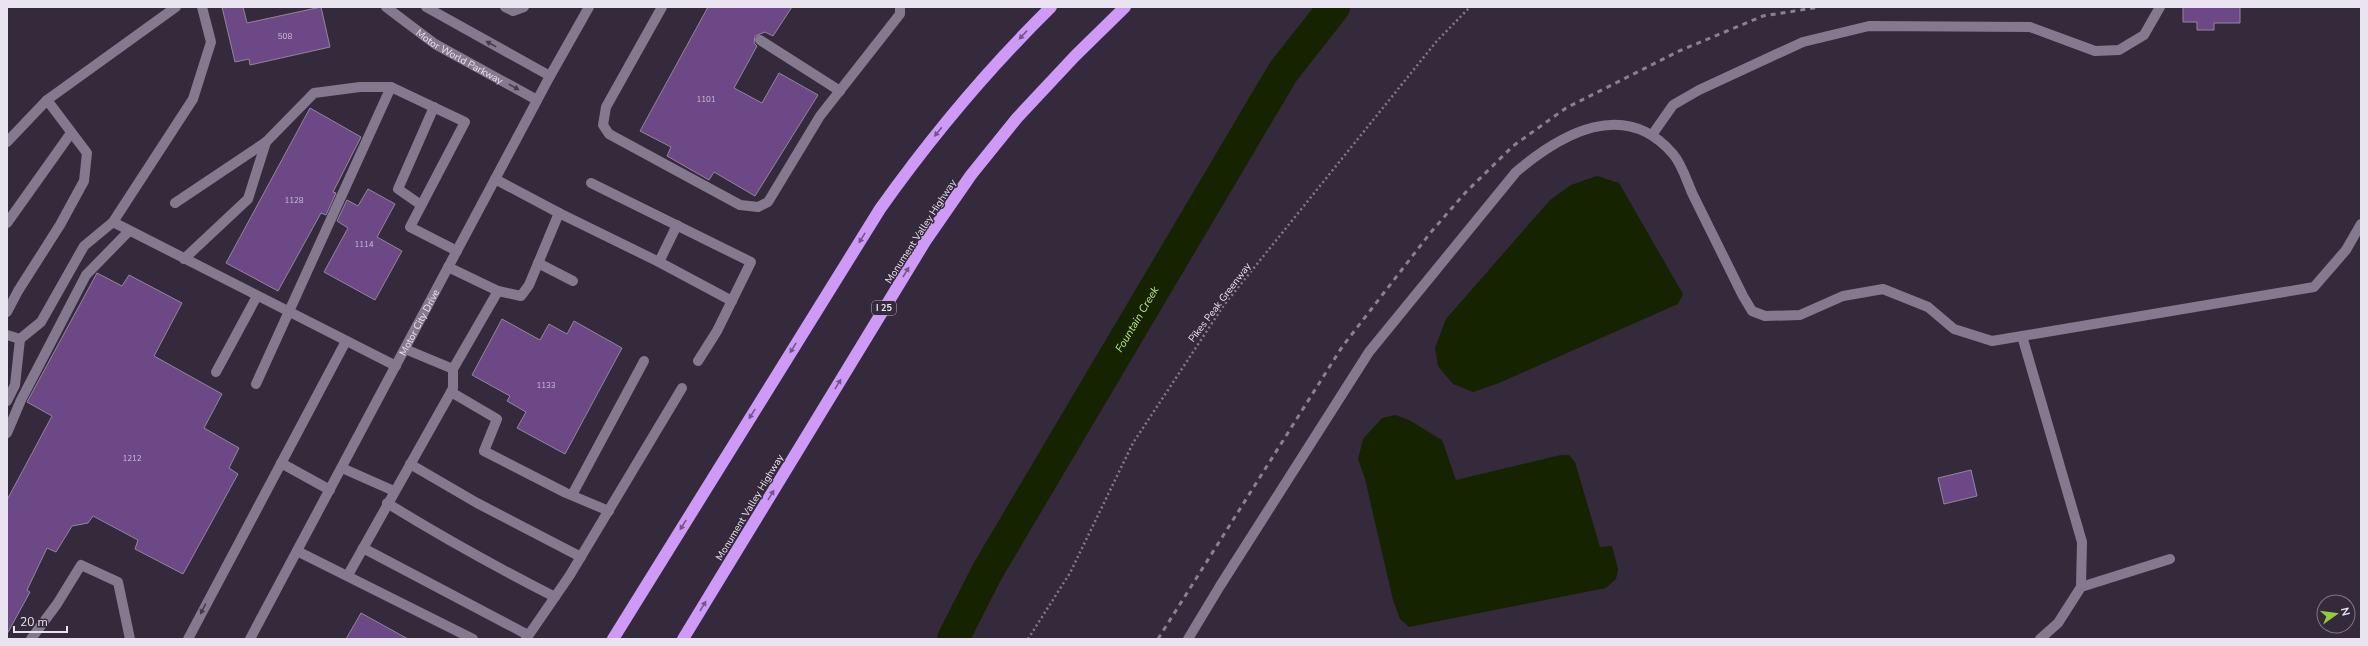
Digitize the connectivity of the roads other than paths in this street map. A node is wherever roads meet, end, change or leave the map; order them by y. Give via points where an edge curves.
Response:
1 (176, 7) edge
2 (202, 7) edge
3 (386, 7) edge
4 (426, 7) edge
5 (505, 7) edge
6 (524, 7) edge
7 (588, 7) edge
8 (662, 7) edge
9 (900, 7) edge
10 (1051, 7) edge
11 (1125, 7) edge
12 (2160, 7) edge
13 (760, 40) dead end
14 (550, 76) junction
15 (391, 87) junction
16 (840, 91) junction
17 (47, 100) junction
18 (537, 100) junction
19 (434, 107) junction
20 (71, 133) junction
21 (1652, 135) junction
22 (7, 142) edge
23 (266, 142) junction
24 (496, 179) junction
25 (591, 183) dead end
26 (175, 203) dead end
27 (421, 205) junction
28 (559, 213) junction
29 (112, 222) junction
30 (7, 223) edge
31 (2361, 224) edge
32 (677, 226) junction
33 (129, 231) junction
34 (457, 251) junction
35 (184, 259) junction
36 (659, 262) junction
37 (538, 263) junction
38 (448, 267) junction
39 (573, 281) dead end
40 (498, 292) junction
41 (257, 296) junction
42 (732, 301) junction
43 (7, 312) edge
44 (290, 313) junction
45 (7, 335) edge
46 (2022, 336) junction
47 (20, 339) junction
48 (346, 341) junction
49 (405, 349) junction
50 (644, 360) dead end
51 (698, 361) dead end
52 (396, 366) junction
53 (453, 369) junction
54 (216, 372) dead end
55 (256, 384) dead end
56 (682, 388) dead end
57 (451, 392) junction
58 (7, 401) edge
59 (7, 433) edge
60 (281, 463) junction
61 (410, 464) junction
62 (342, 468) junction
63 (330, 490) junction
64 (394, 491) junction
65 (572, 495) junction
66 (387, 504) junction
67 (609, 511) junction
68 (363, 548) junction
69 (298, 551) junction
70 (581, 556) junction
71 (2170, 559) dead end
72 (348, 576) junction
73 (2081, 587) junction
74 (555, 598) junction
75 (527, 637) edge
76 (31, 639) edge
77 (130, 639) edge
78 (188, 639) edge
79 (250, 639) edge
80 (473, 639) edge
81 (613, 639) edge
82 (683, 639) edge
83 (1188, 639) edge
84 (2040, 639) edge

1 - 17 street
2 - 29 street via 211,42 193,99
3 -> 18 street, Motor World Parkway via 435,44
14 -> 4 street
5 - 6 street via 514,11
7 - 14 street, Motor City Drive
8 - 16 street via 606,107 603,124 608,134 740,205 758,207 768,202 820,116
9 - 16 street via 900,14
10 -> 81 highway via 978,83 927,145 884,204
82 -> 11 highway, Monument Valley Highway / I 25 via 942,216 1017,118 1074,56
12 - 21 street via 2144,35 2119,50 2095,51 2030,27 1869,26 1803,42 1699,90 1673,105
13 - 16 street
14 - 18 street, Motor City Drive
15 - 19 street
15 - 23 street via 360,87 314,93
15 - 44 street
17 - 20 street
17 - 22 street
18 - 24 street, Motor City Drive
19 - 27 street via 398,189
19 - 27 street via 465,122
20 - 30 street
20 - 43 street via 87,153 84,181
21 - 46 street via 1674,155 1752,311 1765,316 1800,315 1843,296 1883,289 1928,308 1954,329 1992,341
21 - 83 street via 1626,124 1604,125 1573,133 1534,157 1516,172 1369,352
23 - 26 street
23 - 35 street via 248,200
24 - 28 street
24 - 34 street, Motor City Drive
25 - 32 street
27 - 34 street via 410,227
28 - 36 street
28 - 37 street
29 - 33 street
29 - 47 street via 84,246 41,322
31 - 46 street via 2346,250 2314,287
32 - 36 street
32 - 42 street via 751,262
33 - 35 street
33 - 59 street via 86,275 21,400
34 - 38 street, Motor City Drive
35 - 41 street
36 - 42 street
37 - 39 street
37 - 40 street via 521,296
38 - 40 street
38 - 49 street, Motor City Drive
40 - 53 street
41 - 44 street
41 - 54 street
42 - 51 street
44 - 48 street
44 - 55 street
45 - 47 street
46 - 73 street via 2082,542
47 - 58 street via 15,385
48 - 52 street
48 - 60 street
49 - 52 street, Motor City Drive
49 - 53 street
50 - 65 street
52 - 62 street, Motor City Drive
53 - 57 street
56 - 67 street
57 - 61 street
57 - 65 street via 497,419 484,451
60 - 63 street
60 -> 78 street
61 - 64 street
61 - 70 street
62 - 63 street, Motor City Drive
62 - 64 street
63 - 69 street, Motor City Drive
64 - 66 street
65 - 67 street
66 - 68 street
66 - 74 street via 440,533 464,550
67 - 70 street
68 - 72 street
68 - 75 street
69 - 72 street
69 - 79 street, Motor City Drive
70 - 74 street
71 - 73 street
72 - 80 street
73 - 84 street via 2058,623
74 - 75 street
76 - 77 street via 81,565 118,582

